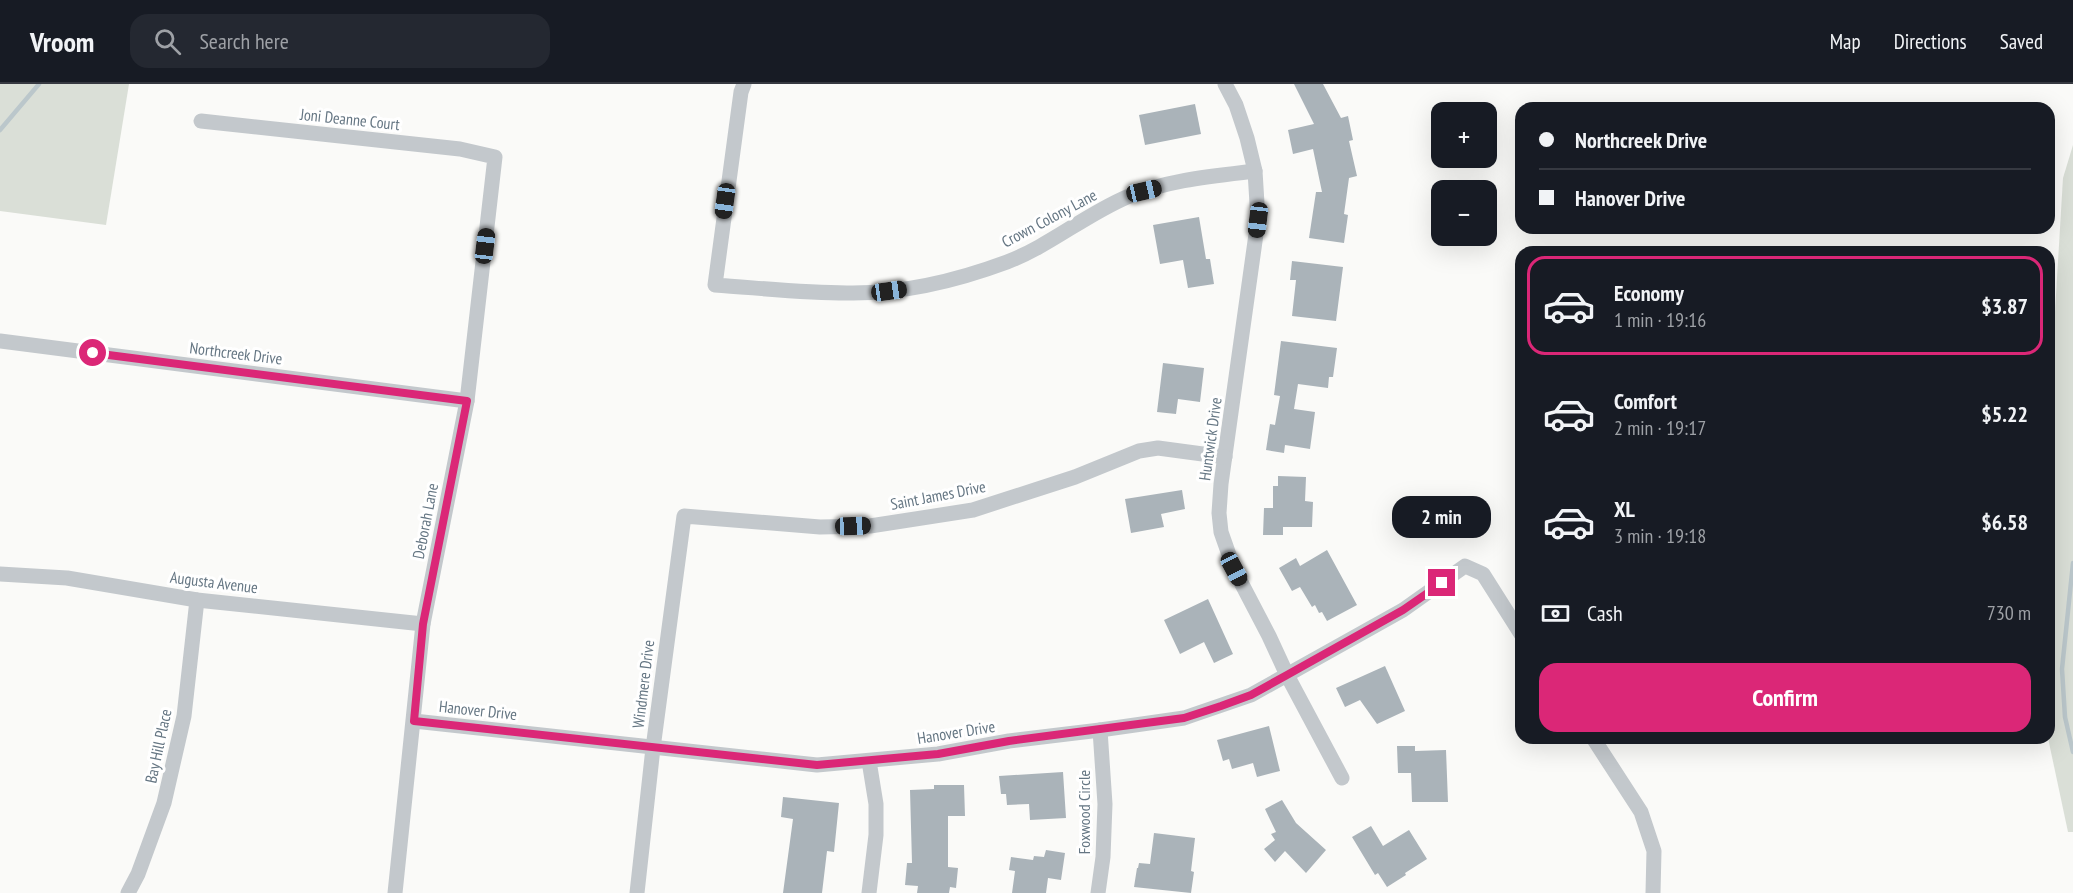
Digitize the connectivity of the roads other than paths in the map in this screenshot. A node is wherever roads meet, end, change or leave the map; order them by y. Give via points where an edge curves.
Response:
1 (744, 84) edge
2 (1225, 84) edge
3 (201, 121) dead end
4 (495, 158) joint
5 (1256, 171) junction
6 (0, 341) edge
7 (467, 401) junction
8 (1225, 457) junction
9 (684, 516) joint
10 (0, 574) edge
11 (196, 600) junction
12 (423, 624) junction
13 (1515, 625) edge
14 (1287, 675) junction
15 (414, 721) junction
16 (1100, 730) junction
17 (1597, 744) edge
18 (653, 748) junction
19 (869, 761) junction
20 (1342, 778) dead end
21 (128, 893) edge
22 (395, 893) edge
23 (637, 893) edge
24 (868, 893) edge
25 (1098, 893) edge
26 (1653, 893) edge

1 - 5 street, Crown Colony Lane via 715,285 849,294 921,287 1009,261 1144,191 1198,178
2 - 5 street, Huntwick Drive via 1236,105
3 - 4 street, Joni Deanne Court via 460,149
4 - 7 street, Deborah Lane
5 - 8 street, Huntwick Drive via 1258,220
6 - 7 street, Northcreek Drive
7 - 12 street, Deborah Lane
8 - 9 street, Saint James Drive via 1158,448 1139,451 1075,477 973,510 870,526 820,527
8 - 14 street, Huntwick Drive via 1219,513 1221,532 1234,569
9 - 18 street, Windmere Drive
10 - 11 street, Augusta Avenue via 67,578
11 - 12 street, Augusta Avenue
11 - 21 street, Bay Hill Place via 184,716 164,803
12 - 15 street, Deborah Lane
13 - 14 street, Hanover Drive via 1483,574 1465,566 1403,610
14 - 16 street, Hanover Drive via 1251,695 1184,718
14 - 20 street, Huntwick Drive
15 - 18 street, Hanover Drive
15 - 22 street, Deborah Lane
16 - 19 street, Hanover Drive
16 - 25 street, Foxwood Circle via 1105,804
17 - 26 street via 1641,812 1654,851
18 - 19 street, Hanover Drive via 817,765
18 - 23 street, Windmere Drive
19 - 24 street via 876,835

